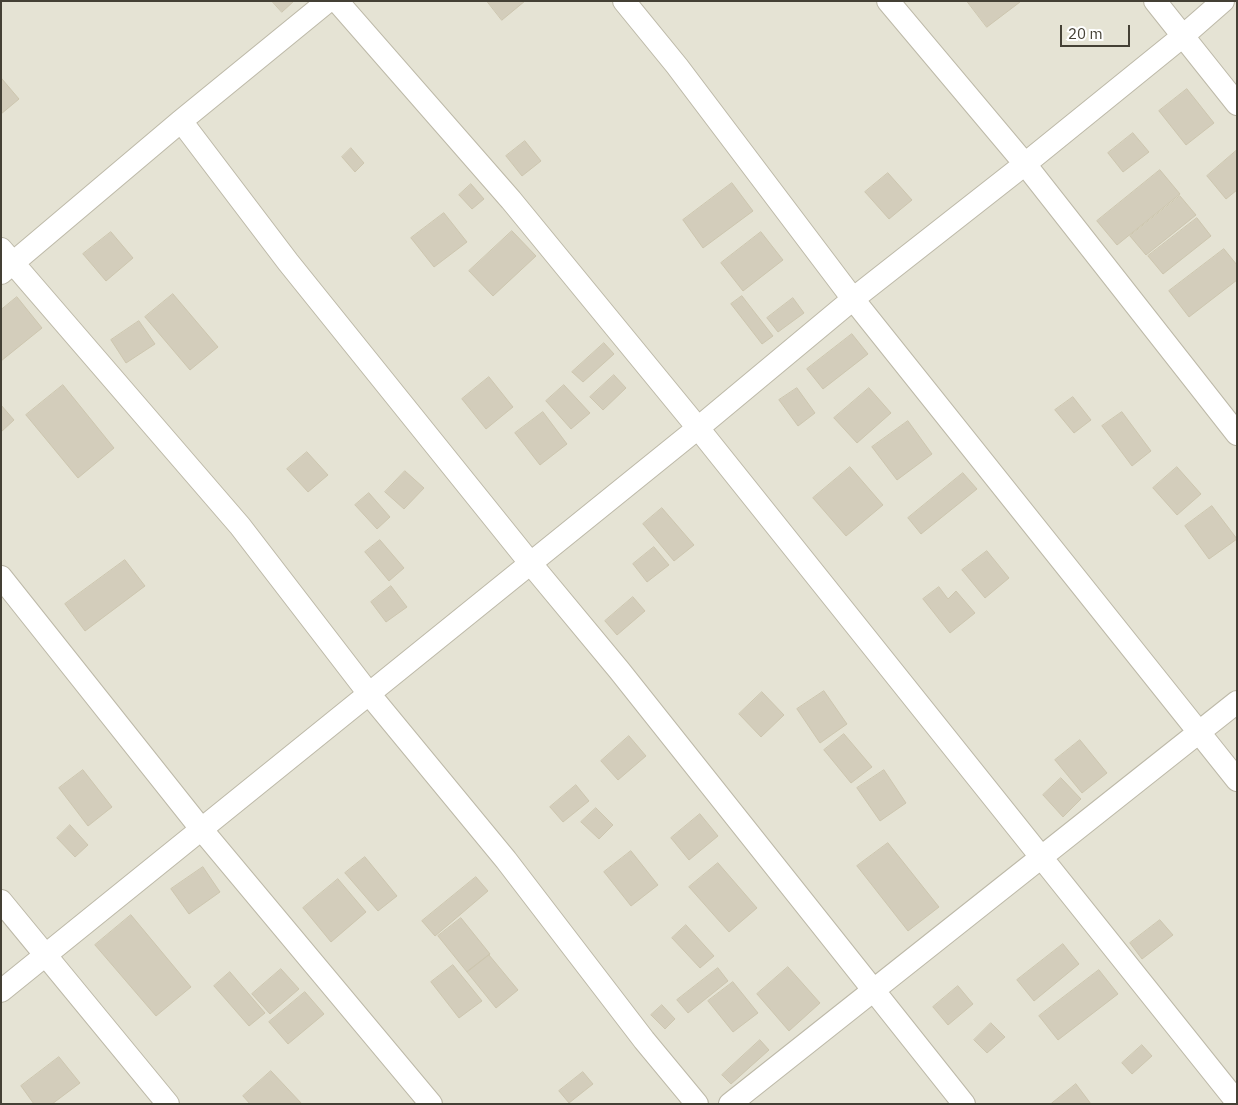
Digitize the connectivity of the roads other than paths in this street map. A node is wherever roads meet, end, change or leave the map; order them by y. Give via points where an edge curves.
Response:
1 (328, 1) edge
2 (338, 1) edge
3 (624, 1) edge
4 (888, 1) edge
5 (1155, 1) edge
6 (1223, 1) edge
7 (1183, 36) junction
8 (1237, 104) edge
9 (181, 121) junction
10 (1025, 164) junction
11 (5, 262) edge
12 (853, 299) junction
13 (698, 428) junction
14 (1237, 434) edge
15 (531, 564) junction
16 (1, 577) edge
17 (370, 695) junction
18 (1237, 702) edge
19 (1198, 732) junction
20 (1237, 780) edge
21 (202, 830) junction
22 (1041, 858) junction
23 (1, 901) edge
24 (46, 955) junction
25 (873, 989) junction
26 (1, 991) edge
27 (1237, 1102) edge
28 (168, 1104) edge
29 (431, 1104) edge
30 (697, 1104) edge
31 (730, 1104) edge
32 (964, 1104) edge

1 - 9 street
2 - 13 street via 511,200
3 - 12 street
4 - 10 street
5 - 7 street
6 - 7 street
7 - 8 street
7 - 10 street
9 - 11 street
9 - 15 street via 288,262
10 - 12 street
10 - 14 street
11 - 17 street via 240,526
12 - 13 street
12 - 19 street
13 - 15 street
13 - 22 street
15 - 17 street
15 - 25 street
16 - 21 street
17 - 21 street
17 - 30 street via 506,860
18 - 19 street
19 - 20 street
19 - 22 street
21 - 24 street
21 - 29 street
22 - 25 street
22 - 27 street
23 - 24 street
24 - 26 street
24 - 28 street
25 - 31 street
25 - 32 street

